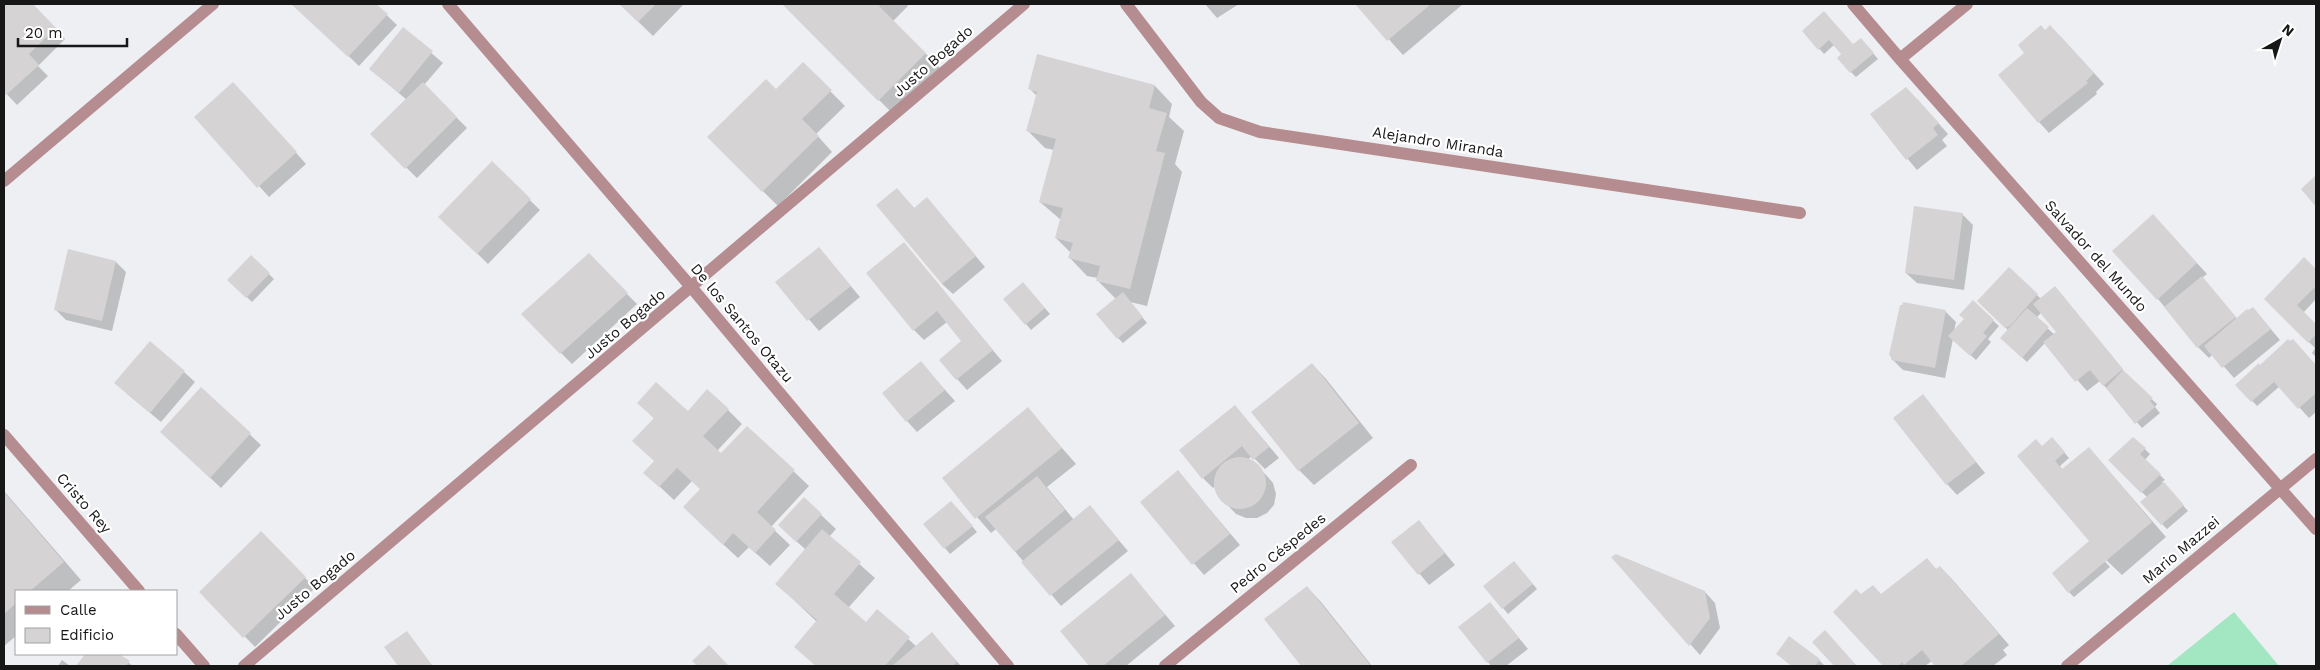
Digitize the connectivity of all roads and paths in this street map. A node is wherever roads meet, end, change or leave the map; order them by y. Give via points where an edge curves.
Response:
1 (213, 4) edge
2 (448, 4) edge
3 (1024, 4) edge
4 (1126, 4) edge
5 (1853, 4) edge
6 (1968, 4) edge
7 (1900, 60) junction
8 (4, 181) edge
9 (1800, 213) dead end
10 (692, 288) junction
11 (4, 435) edge
12 (2316, 459) edge
13 (1411, 465) dead end
14 (2281, 488) junction
15 (2316, 528) edge
16 (138, 590) edge
17 (178, 636) edge
18 (204, 666) edge
19 (244, 666) edge
20 (1008, 666) edge
21 (1165, 666) edge
22 (2067, 666) edge

1 - 8 street
2 - 10 street, De los Santos Otazu
3 - 10 street, Justo Bogado
4 - 9 street, Alejandro Miranda via 1201,102 1220,118 1260,132
5 - 7 street, Salvador del Mundo
6 - 7 street
7 - 14 street, Salvador del Mundo
10 - 19 street, Justo Bogado
10 - 20 street, De los Santos Otazu
11 - 16 street, Cristo Rey
12 - 14 street, Mario Mazzei
13 - 21 street, Pedro Céspedes
14 - 15 street, Salvador del Mundo
14 - 22 street, Mario Mazzei
17 - 18 street

